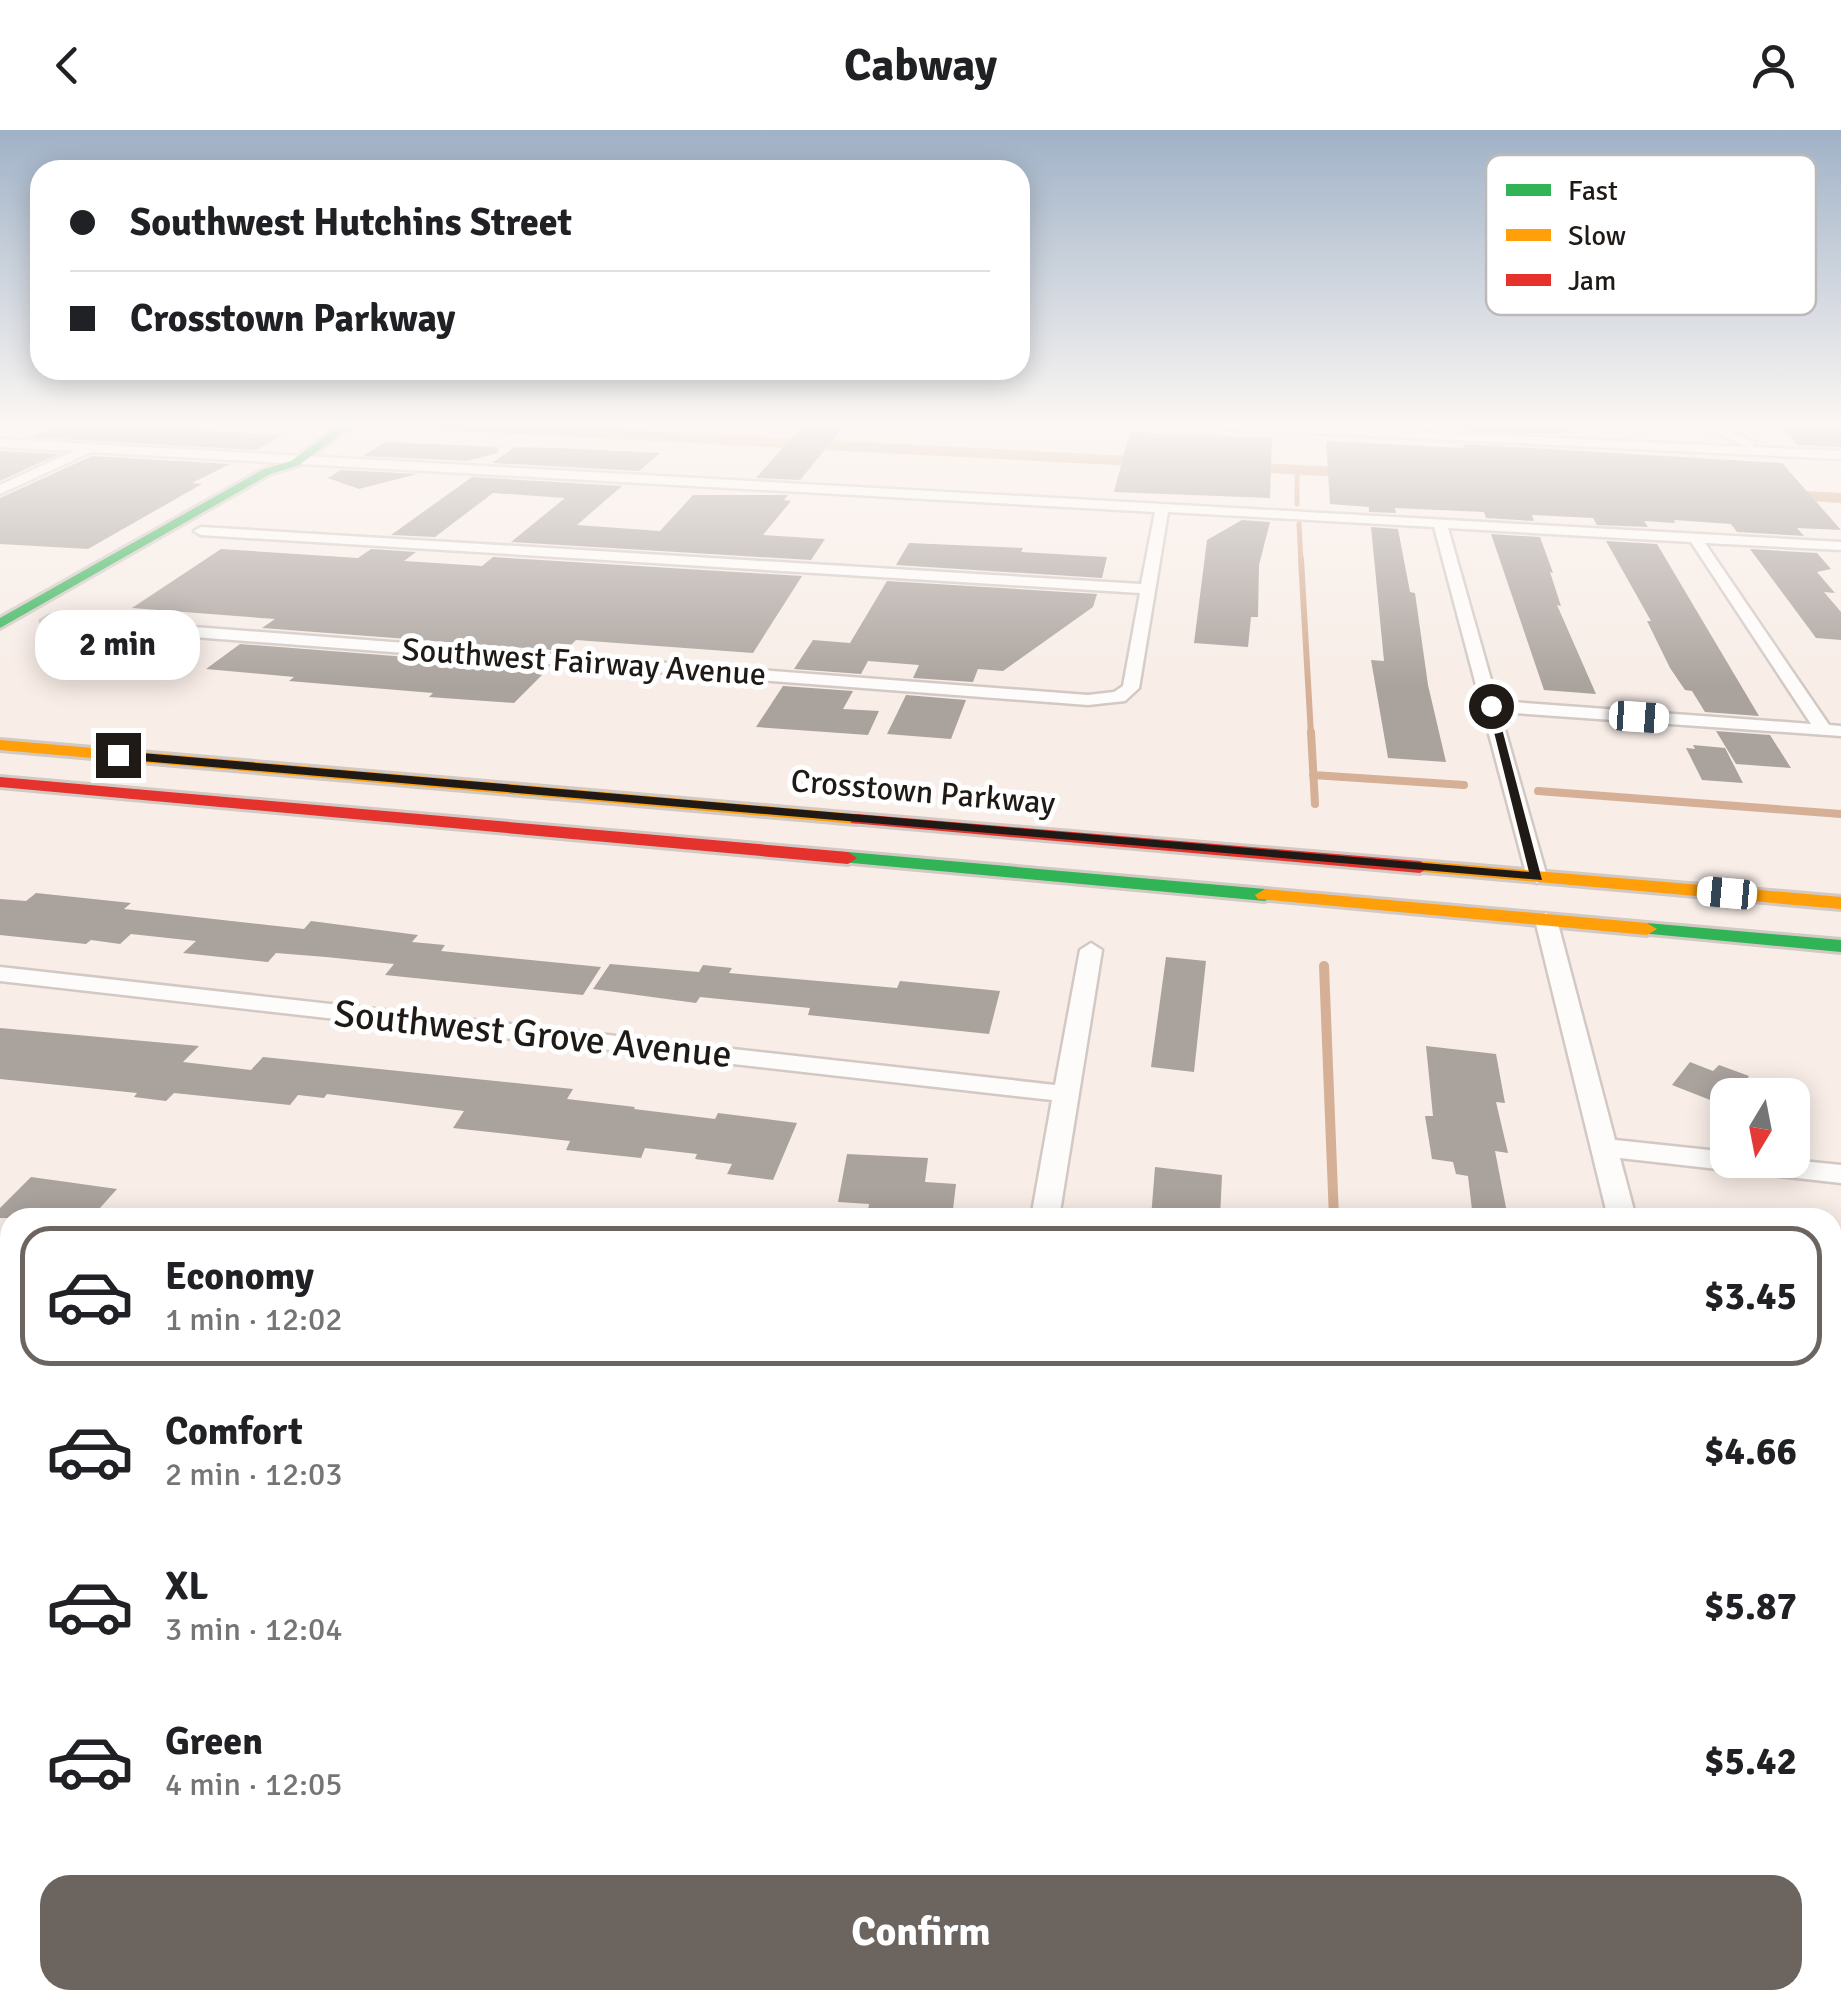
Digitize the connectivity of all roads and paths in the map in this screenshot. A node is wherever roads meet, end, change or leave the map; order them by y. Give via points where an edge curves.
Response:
1 (198, 511) edge
2 (234, 511) edge
3 (1161, 511) edge
4 (1225, 511) edge
5 (1440, 523) junction
6 (201, 531) junction
7 (1695, 538) junction
8 (1841, 546) edge
9 (1148, 589) junction
10 (49, 621) junction
11 (0, 624) edge
12 (0, 650) edge
13 (1491, 706) junction
14 (1833, 731) edge
15 (0, 745) edge
16 (0, 782) edge
17 (1538, 877) junction
18 (1841, 903) edge
19 (1546, 920) junction
20 (1841, 946) edge
21 (1091, 950) dead end
22 (0, 974) edge
23 (1066, 1094) junction
24 (1603, 1148) junction
25 (1841, 1174) edge
26 (1047, 1208) edge
27 (1619, 1208) edge

1 - 11 main road
2 - 6 main road
3 - 9 street
4 - 5 street
5 - 7 street
5 - 13 street
6 - 9 street
6 - 10 main road
7 - 8 street
7 - 14 street
9 - 10 street, Southwest Fairway Avenue via 1131,688 1119,697 1088,700
10 - 12 main road
13 - 14 street
13 - 17 street
15 - 17 main road, Crosstown Parkway
16 - 19 main road, Crosstown Parkway
17 - 18 main road, Crosstown Parkway
19 - 20 main road, Crosstown Parkway
19 - 24 street
21 - 23 street
22 - 23 street, Southwest Grove Avenue
23 - 26 street
24 - 25 street
24 - 27 street

